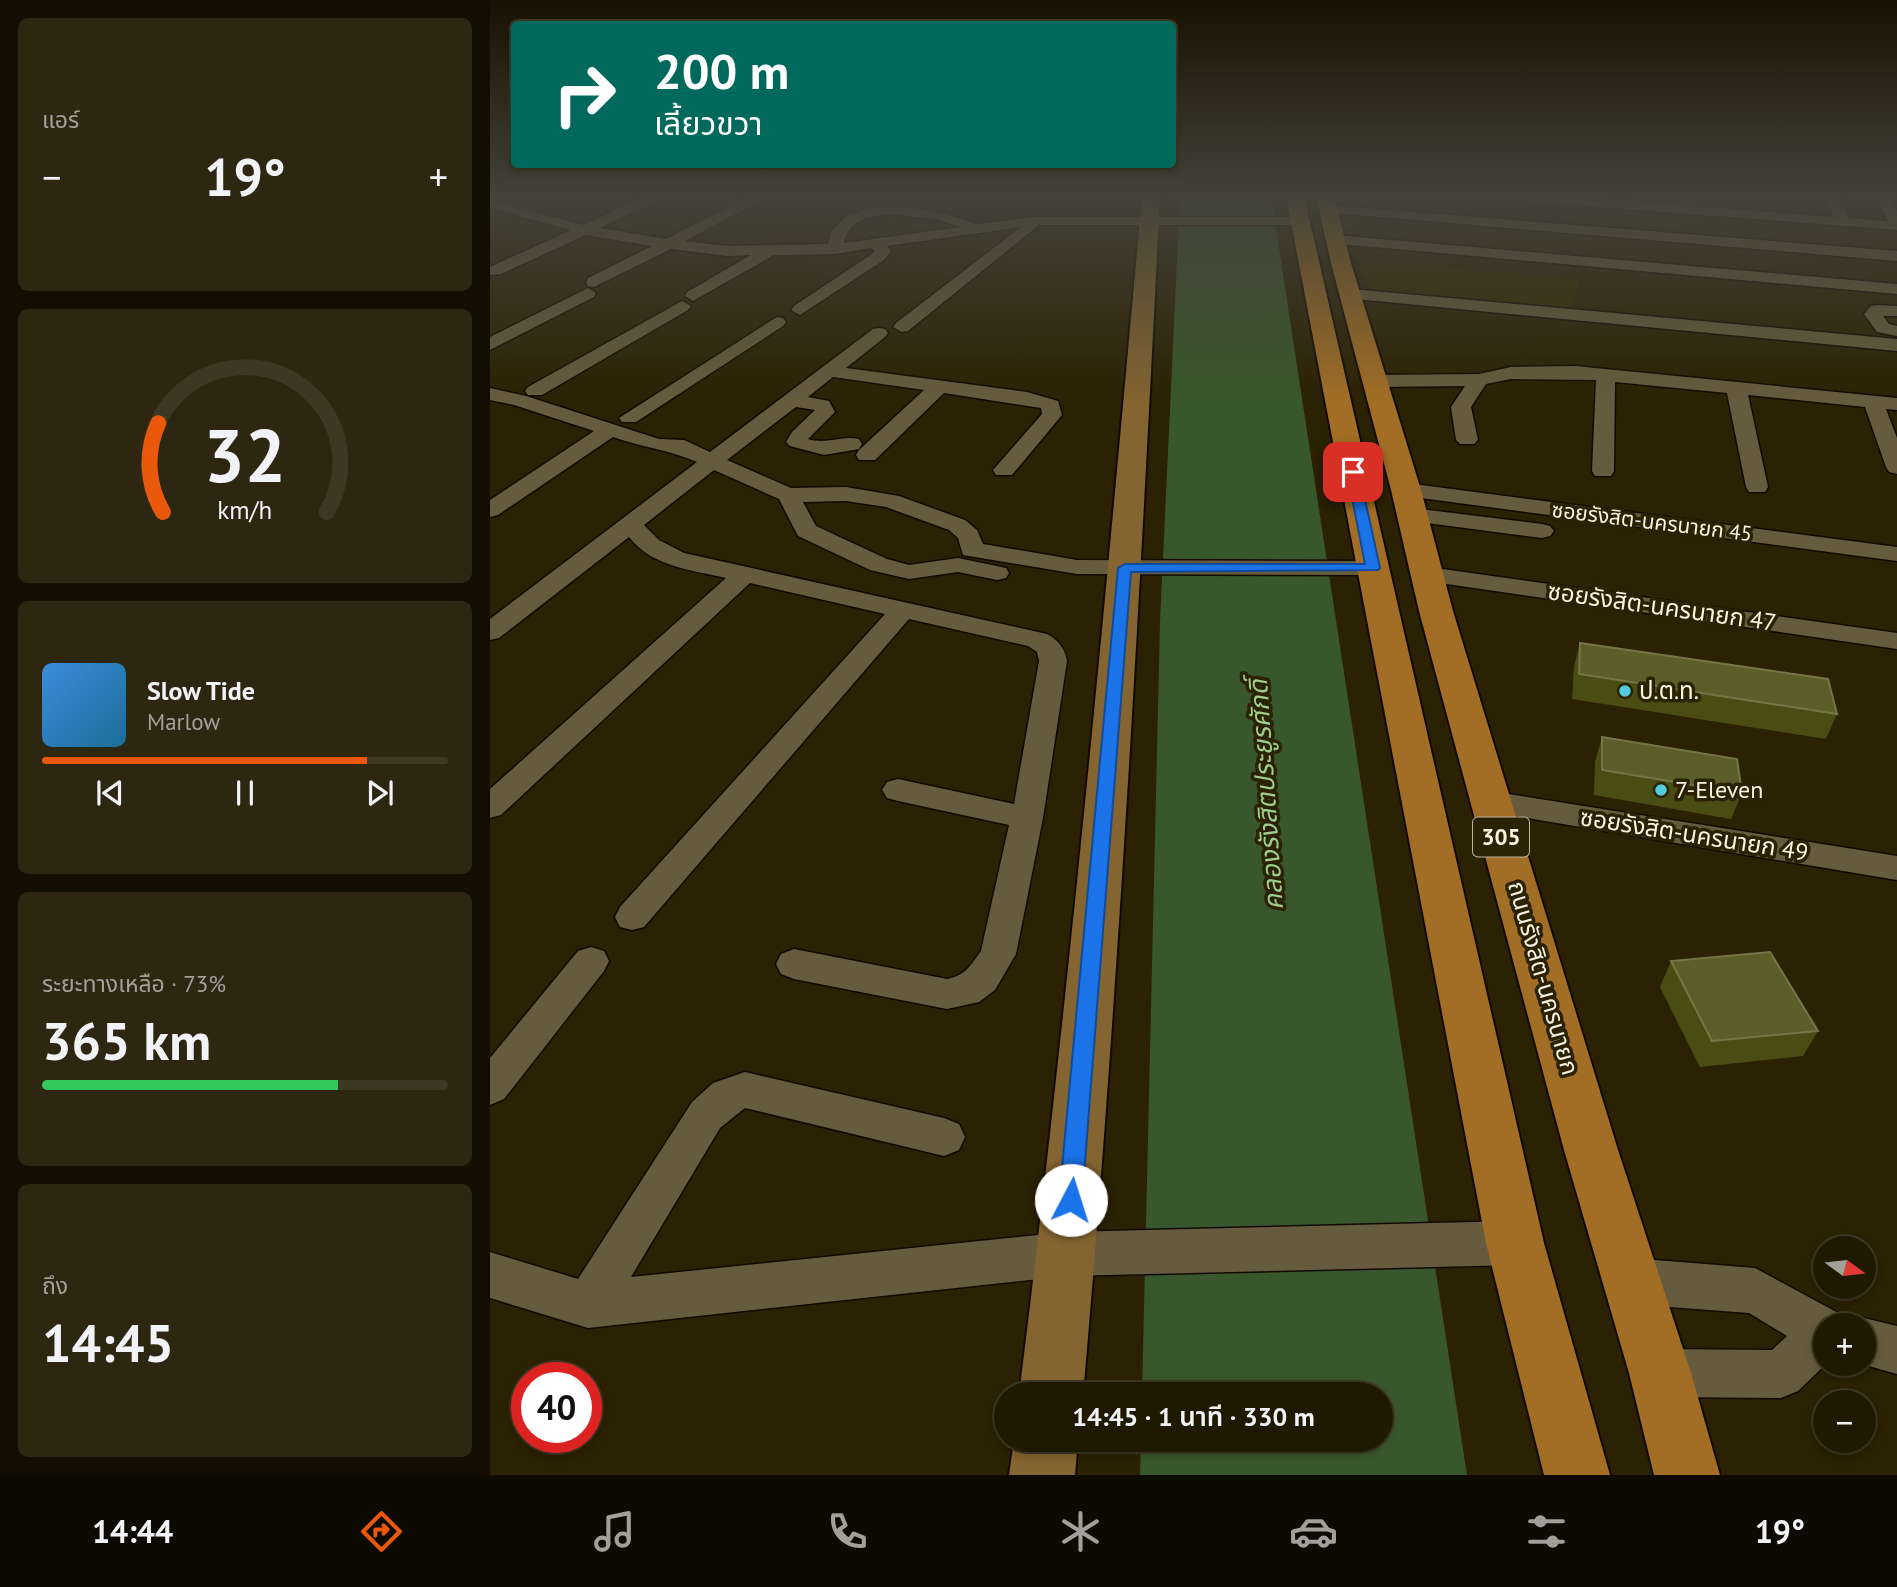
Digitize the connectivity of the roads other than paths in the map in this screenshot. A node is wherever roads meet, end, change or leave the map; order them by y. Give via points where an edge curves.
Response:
1 (522, 265) edge
2 (631, 265) edge
3 (747, 265) edge
4 (866, 265) edge
5 (980, 265) edge
6 (1154, 265) edge
7 (1318, 265) edge
8 (1337, 265) edge
9 (1708, 265) edge
10 (493, 281) edge
11 (1897, 289) edge
12 (1352, 294) junction
13 (800, 310) dead end
14 (1897, 311) edge
15 (777, 322) dead end
16 (902, 327) dead end
17 (1897, 331) edge
18 (879, 333) dead end
19 (490, 344) edge
20 (1897, 345) edge
21 (829, 371) junction
22 (1373, 372) junction
23 (1511, 373) junction
24 (1606, 373) junction
25 (1479, 380) junction
26 (490, 381) edge
27 (941, 385) junction
28 (1736, 387) junction
29 (490, 394) edge
30 (527, 395) junction
31 (791, 400) junction
32 (1873, 401) junction
33 (1897, 404) edge
34 (490, 417) edge
35 (620, 424) junction
36 (1467, 440) dead end
37 (710, 463) junction
38 (1897, 467) edge
39 (1004, 470) dead end
40 (1603, 471) dead end
41 (1757, 486) dead end
42 (788, 495) junction
43 (1409, 503) junction
44 (490, 510) edge
45 (632, 524) junction
46 (1542, 531) dead end
47 (1897, 554) edge
48 (965, 557) junction
49 (744, 575) junction
50 (1361, 575) junction
51 (1428, 575) junction
52 (1143, 576) junction
53 (902, 611) junction
54 (490, 632) edge
55 (1897, 641) edge
56 (898, 790) dead end
57 (1490, 802) junction
58 (490, 807) edge
59 (1027, 818) junction
60 (1897, 868) edge
61 (632, 917) dead end
62 (591, 961) dead end
63 (794, 964) dead end
64 (490, 1087) edge
65 (944, 1137) dead end
66 (1515, 1243) junction
67 (1066, 1254) junction
68 (490, 1275) edge
69 (1630, 1280) junction
70 (587, 1305) junction
71 (1813, 1325) edge
72 (1813, 1343) edge
73 (1876, 1345) edge
74 (1897, 1350) edge
75 (1660, 1373) junction
76 (1052, 1382) edge
77 (1045, 1452) edge
78 (1042, 1475) edge
79 (1577, 1475) edge
80 (1687, 1475) edge

1 - 10 street
2 - 19 street
3 - 30 street
4 - 13 street
5 - 16 street
6 - 52 street
7 - 50 main road
8 - 12 main road, ถนนรังสิต-นครนายก / 305
9 - 11 street
12 - 20 street
12 - 22 main road, ถนนรังสิต-นครนายก / 305
14 - 17 street via 1873,314 1883,328
15 - 35 street
18 - 21 street
21 - 27 street
21 - 31 street
22 - 23 street via 1467,364
22 - 25 street
22 - 43 main road, ถนนรังสิต-นครนายก / 305
23 - 24 street
23 - 25 street
24 - 28 street
24 - 40 street
25 - 36 street via 1461,407
26 - 30 street
27 - 31 street via 859,450 797,442 825,408
27 - 39 street via 1051,405 1052,415
28 - 32 street
28 - 41 street
29 - 30 street
30 - 34 street
30 - 35 street
31 - 37 street
32 - 33 street
32 - 38 street
35 - 37 street via 657,445 676,445
35 - 44 street
37 - 42 street
37 - 45 street
42 - 48 street via 806,531 879,565 909,572
42 - 48 street via 846,494 891,502 957,525 969,535
43 - 46 street
43 - 47 street, ซอยรังสิต-นครนายก 45
43 - 51 main road, ถนนรังสิต-นครนายก / 305
45 - 49 street via 652,549
45 - 54 street
48 - 52 street via 1042,582
49 - 53 street
49 - 58 street
50 - 52 street
50 - 66 main road
51 - 55 street, ซอยรังสิต-นครนายก 47
51 - 57 main road, ถนนรังสิต-นครนายก / 305
52 - 67 street
53 - 59 street via 1047,645 1054,661
53 - 61 street
56 - 59 street
57 - 60 street, ซอยรังสิต-นครนายก 49
57 - 69 main road, ถนนรังสิต-นครนายก / 305
59 - 63 street via 998,954 982,979 966,991 947,994
62 - 64 street
65 - 70 street via 745,1090 727,1096 706,1115
66 - 67 street
66 - 79 main road
67 - 70 street
67 - 76 street
68 - 70 street
69 - 71 street via 1755,1291
69 - 75 main road, ถนนรังสิต-นครนายก / 305
72 - 75 street via 1781,1374
73 - 74 street
75 - 80 main road, ถนนรังสิต-นครนายก / 305
77 - 78 street

